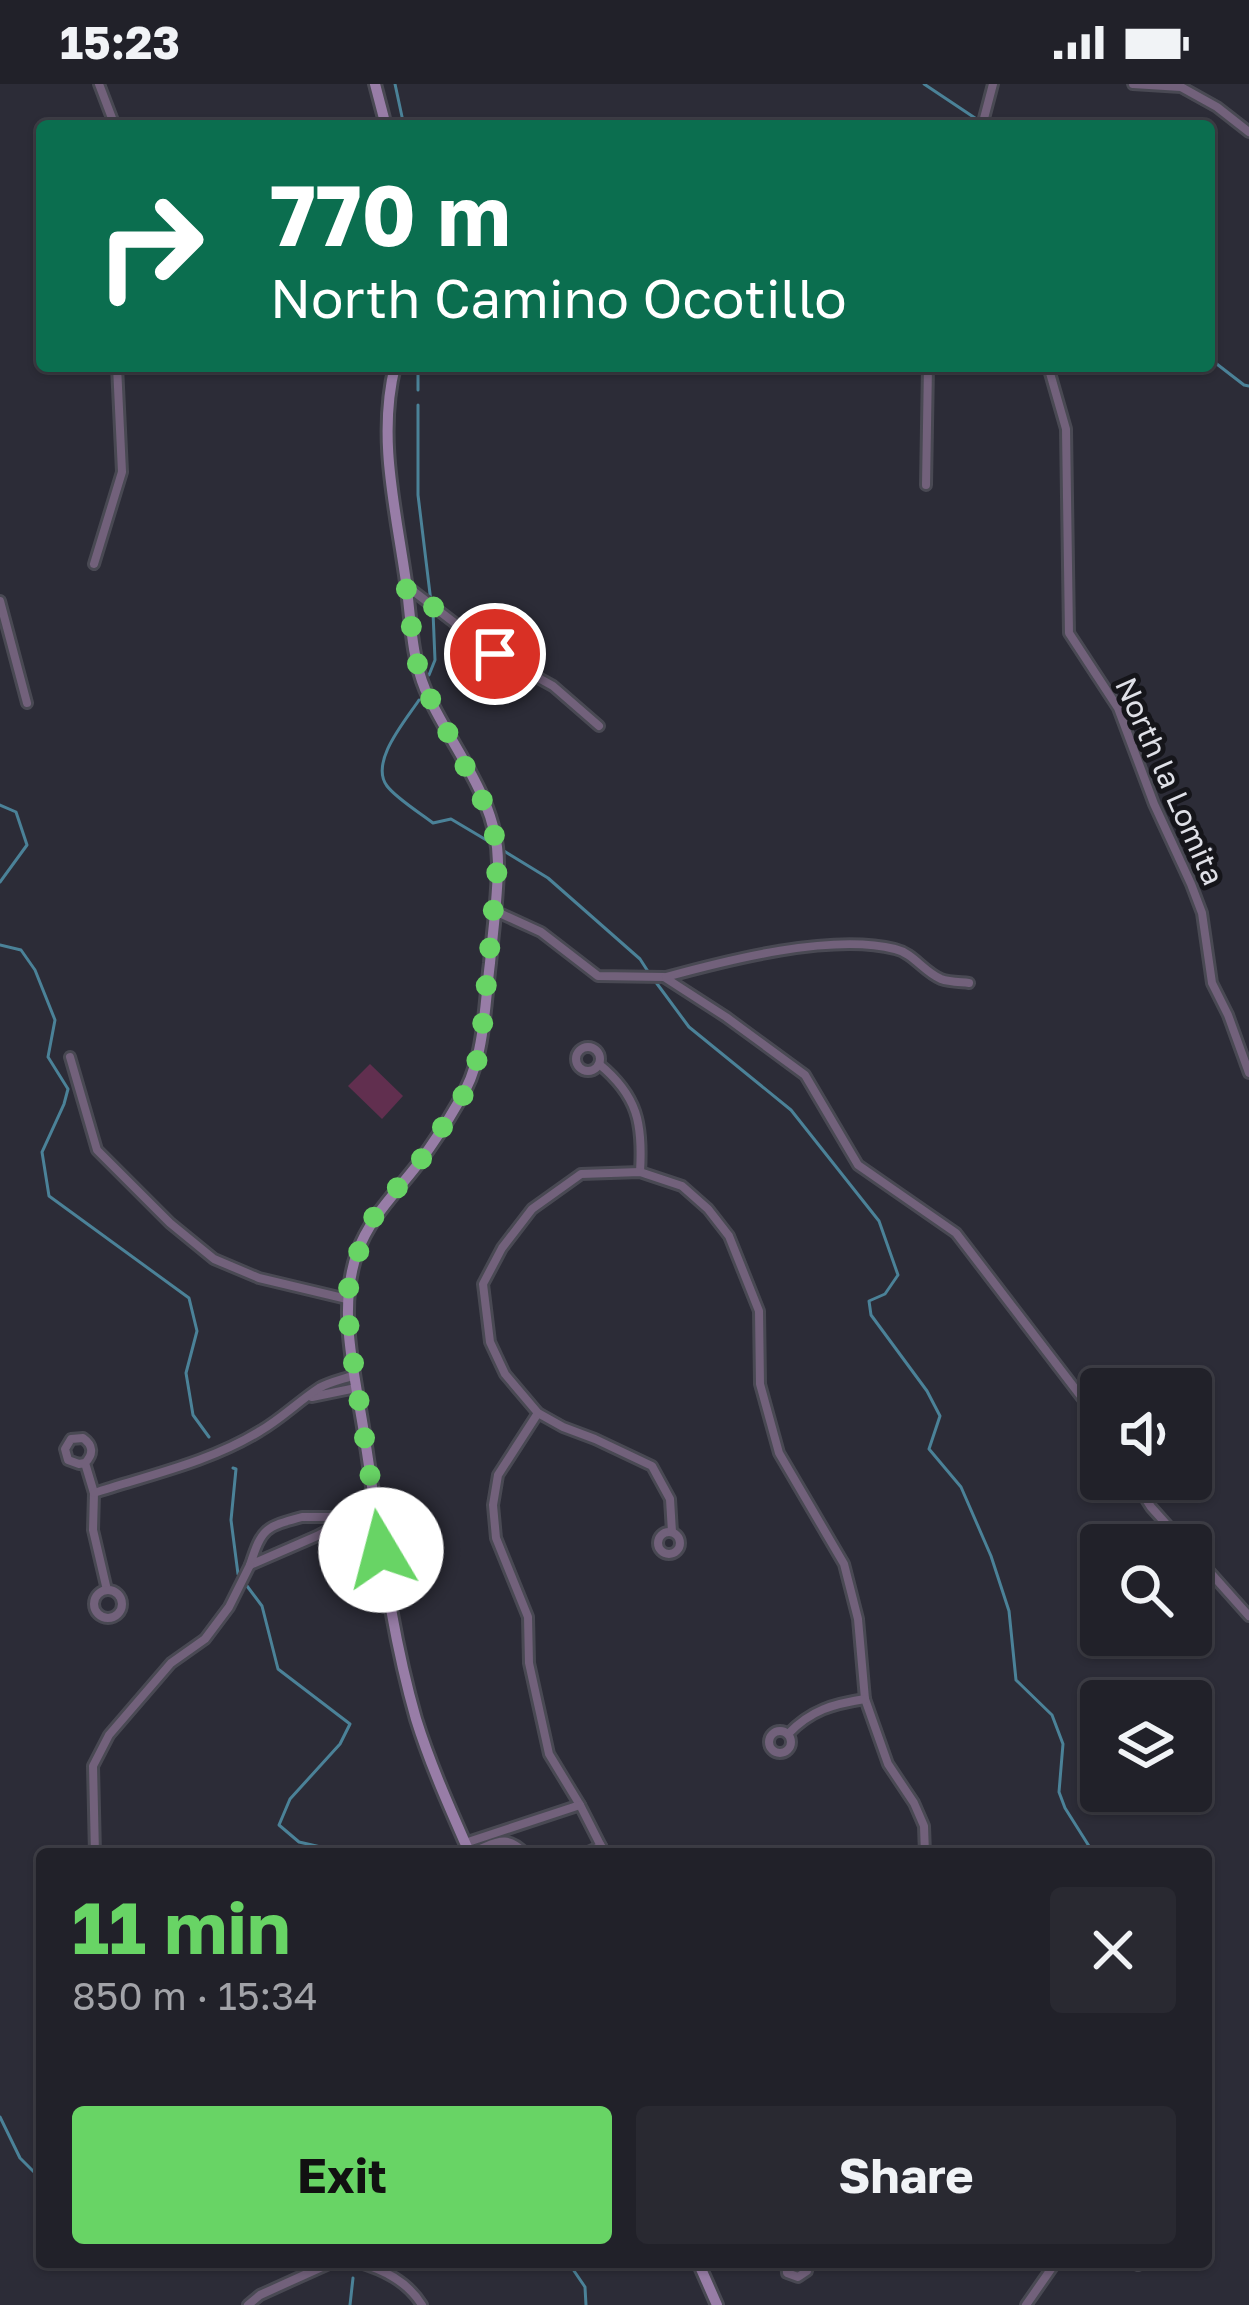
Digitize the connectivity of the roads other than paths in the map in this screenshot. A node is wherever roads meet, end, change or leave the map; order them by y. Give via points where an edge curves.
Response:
1 (99, 84) edge
2 (375, 84) edge
3 (993, 84) edge
4 (1132, 84) edge
5 (113, 120) edge
6 (384, 120) edge
7 (984, 120) edge
8 (1249, 132) edge
9 (117, 372) edge
10 (393, 372) edge
11 (928, 372) edge
12 (1050, 372) edge
13 (926, 485) dead end
14 (94, 565) dead end
15 (406, 586) junction
16 (0, 601) edge
17 (27, 703) dead end
18 (599, 726) dead end
19 (495, 911) junction
20 (664, 977) junction
21 (969, 983) dead end
22 (70, 1057) dead end
23 (599, 1064) dead end
24 (1249, 1073) edge
25 (640, 1172) junction
26 (347, 1299) junction
27 (355, 1382) junction
28 (1080, 1396) edge
29 (538, 1413) junction
30 (85, 1462) dead end
31 (94, 1493) junction
32 (1146, 1500) edge
33 (375, 1510) junction
34 (352, 1516) junction
35 (1166, 1524) edge
36 (672, 1532) dead end
37 (250, 1565) junction
38 (1212, 1575) edge
39 (107, 1590) dead end
40 (1249, 1616) edge
41 (865, 1699) junction
42 (788, 1734) dead end
43 (580, 1805) junction
44 (95, 1848) edge
45 (467, 1848) edge
46 (473, 1848) edge
47 (475, 1848) edge
48 (520, 1848) edge
49 (602, 1848) edge
50 (925, 1848) edge
51 (320, 2268) edge
52 (373, 2268) edge
53 (701, 2268) edge
54 (1052, 2268) edge
55 (248, 2305) edge
56 (422, 2305) edge
57 (717, 2305) edge
58 (1026, 2305) edge

1 - 5 street
2 - 6 street
3 - 7 street
4 - 8 street via 1181,87
9 - 14 street via 122,472
10 - 15 street via 386,446
11 - 13 street
12 - 24 street, North la Lomita via 1066,429 1069,632 1118,708 1191,884 1212,983
15 - 18 street
15 - 19 street via 422,682 492,819
16 - 17 street
19 - 20 street via 541,932 598,976
19 - 26 street via 476,1066 418,1164 365,1232
20 - 21 street via 859,944 899,949 941,979
20 - 28 street via 805,1075 858,1165 956,1233
22 - 26 street via 97,1150 170,1223 214,1259
23 - 25 street via 634,1106
25 - 29 street via 581,1174 532,1209 483,1284 496,1358
25 - 41 street via 682,1186 730,1236 759,1311 760,1384 779,1453 850,1581
26 - 27 street
27 - 31 street via 319,1388 261,1431 212,1454
27 - 33 street
29 - 36 street via 652,1466 670,1499
29 - 43 street via 498,1475 496,1538 528,1617 549,1754
30 - 31 street
31 - 39 street
32 - 35 street
33 - 34 street
33 - 45 street via 417,1722
34 - 37 street
34 - 37 street via 271,1526
37 - 44 street via 205,1639 171,1663 93,1766
38 - 40 street
41 - 42 street via 816,1711
41 - 50 street via 888,1764 924,1826
43 - 46 street
43 - 49 street
47 - 48 street via 505,1840
51 - 55 street
52 - 56 street via 405,2284
53 - 57 street
54 - 58 street

